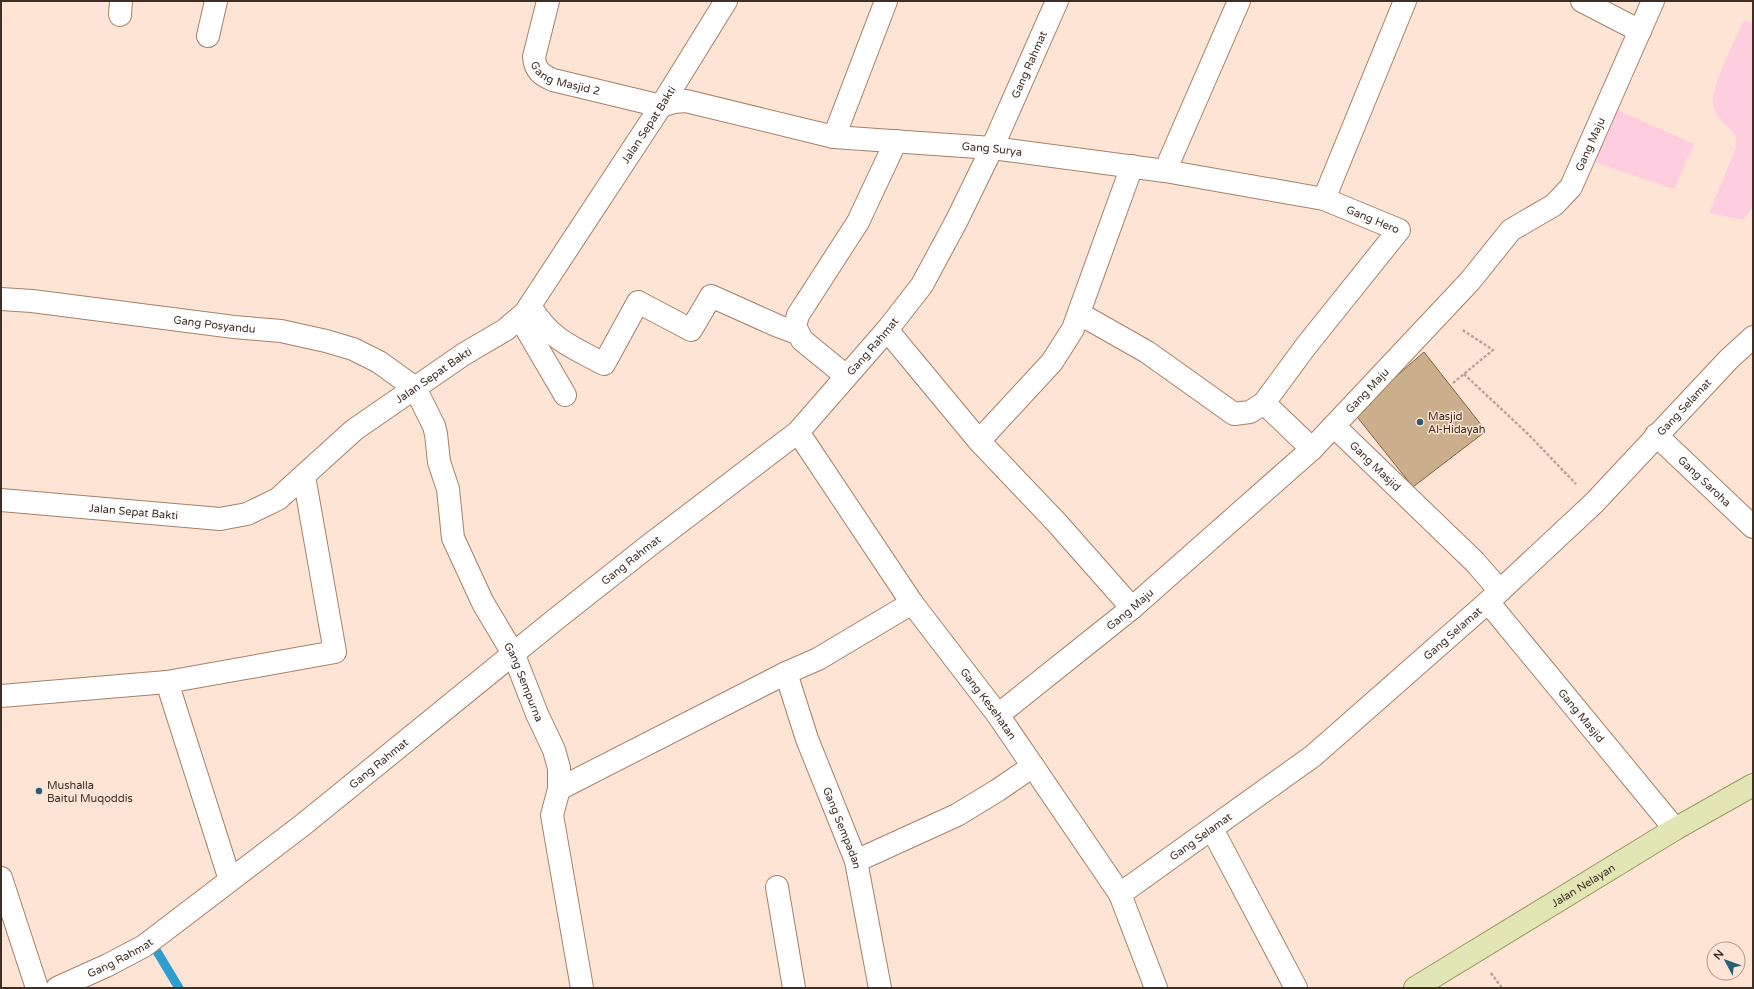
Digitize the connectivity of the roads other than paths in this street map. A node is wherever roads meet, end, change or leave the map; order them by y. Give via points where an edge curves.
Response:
1 (216, 1) edge
2 (548, 1) edge
3 (726, 1) edge
4 (886, 1) edge
5 (1057, 1) edge
6 (1239, 1) edge
7 (1405, 1) edge
8 (1582, 1) edge
9 (1652, 1) edge
10 (1640, 31) junction
11 (208, 36) dead end
12 (661, 106) junction
13 (834, 137) junction
14 (896, 141) junction
15 (992, 148) junction
16 (1132, 166) junction
17 (1164, 171) junction
18 (1324, 199) junction
19 (1, 299) edge
20 (525, 312) junction
21 (1080, 314) junction
22 (888, 330) junction
23 (797, 333) junction
24 (1753, 337) edge
25 (846, 376) junction
26 (416, 388) junction
27 (565, 395) dead end
28 (1264, 403) junction
29 (1335, 426) junction
30 (798, 432) junction
31 (1656, 435) junction
32 (979, 441) junction
33 (1312, 449) junction
34 (304, 476) junction
35 (1, 500) edge
36 (1753, 527) edge
37 (1494, 597) junction
38 (912, 603) junction
39 (1132, 608) junction
40 (514, 655) junction
41 (786, 673) junction
42 (167, 682) junction
43 (1, 696) edge
44 (998, 715) junction
45 (1033, 766) junction
46 (1753, 785) edge
47 (559, 789) junction
48 (1212, 829) junction
49 (1675, 829) junction
50 (856, 862) junction
51 (1, 878) edge
52 (230, 880) junction
53 (777, 887) dead end
54 (1120, 894) junction
55 (37, 988) edge
56 (57, 988) edge
57 (582, 988) edge
58 (794, 988) edge
59 (880, 988) edge
60 (1156, 988) edge
61 (1296, 988) edge
62 (1415, 988) edge

1 - 11 street
2 - 12 street, Gang Masjid 2 via 534,57 539,72 553,80
3 - 12 street, Jalan Sepat Bakti
4 - 13 street
5 - 15 street, Gang Rahmat
6 - 17 street
7 - 18 street
8 - 10 street
9 - 10 street, Gang Maju
10 - 29 street, Gang Maju via 1571,187 1554,204 1511,230 1470,281
12 - 13 street, Gang Surya via 686,101
12 - 20 street, Jalan Sepat Bakti
13 - 14 street, Gang Surya
14 - 15 street, Gang Surya
14 - 23 street via 858,222 798,315 795,326
15 - 16 street, Gang Surya
15 - 22 street, Gang Rahmat via 922,285
16 - 17 street, Gang Surya
16 - 21 street
17 - 18 street, Gang Surya
18 - 28 street, Gang Hero via 1399,230
19 - 26 street, Gang Posyandu via 282,332 353,349 379,362
20 - 23 street via 559,341 604,364 638,302 691,330 711,296
20 - 26 street, Jalan Sepat Bakti via 505,330 464,354
20 - 27 street
21 - 28 street via 1147,352 1234,414 1250,412
21 - 32 street via 1073,330 1052,362
22 - 25 street, Gang Rahmat
22 - 32 street
23 - 25 street
24 - 31 street, Gang Selamat via 1728,359
25 - 30 street, Gang Rahmat
26 - 34 street, Jalan Sepat Bakti via 354,430
26 - 40 street, Gang Sempurna via 436,434 439,462 448,489 453,538 483,603
28 - 33 street
29 - 33 street, Gang Maju
29 - 37 street, Gang Masjid via 1475,562
30 - 38 street, Gang Kesehatan
30 - 40 street, Gang Rahmat via 645,548
31 - 36 street, Gang Saroha
31 - 37 street, Gang Selamat via 1594,503
32 - 39 street via 1057,522
33 - 39 street, Gang Maju
34 - 35 street, Jalan Sepat Bakti via 278,500 246,514 220,518
34 - 42 street via 335,652
37 - 48 street, Gang Selamat via 1313,756
37 - 49 street, Gang Masjid
38 - 41 street via 818,659
38 - 44 street, Gang Kesehatan
39 - 44 street, Gang Maju
40 - 47 street, Gang Sempurna via 554,750 559,768
40 - 52 street, Gang Rahmat via 304,824
41 - 47 street
41 - 50 street, Gang Sempadan via 807,739
42 - 43 street
42 - 52 street
44 - 45 street, Gang Kesehatan
45 - 50 street via 957,815
45 - 54 street, Gang Kesehatan
46 - 49 main road, Jalan Nelayan
47 - 57 street, Gang Sempurna via 552,815
48 - 54 street, Gang Selamat
48 - 61 street
49 - 62 main road, Jalan Nelayan
50 - 59 street, Gang Sempadan
51 - 55 street
52 - 56 street, Gang Rahmat via 144,946
53 - 58 street
54 - 60 street, Gang Kesehatan

